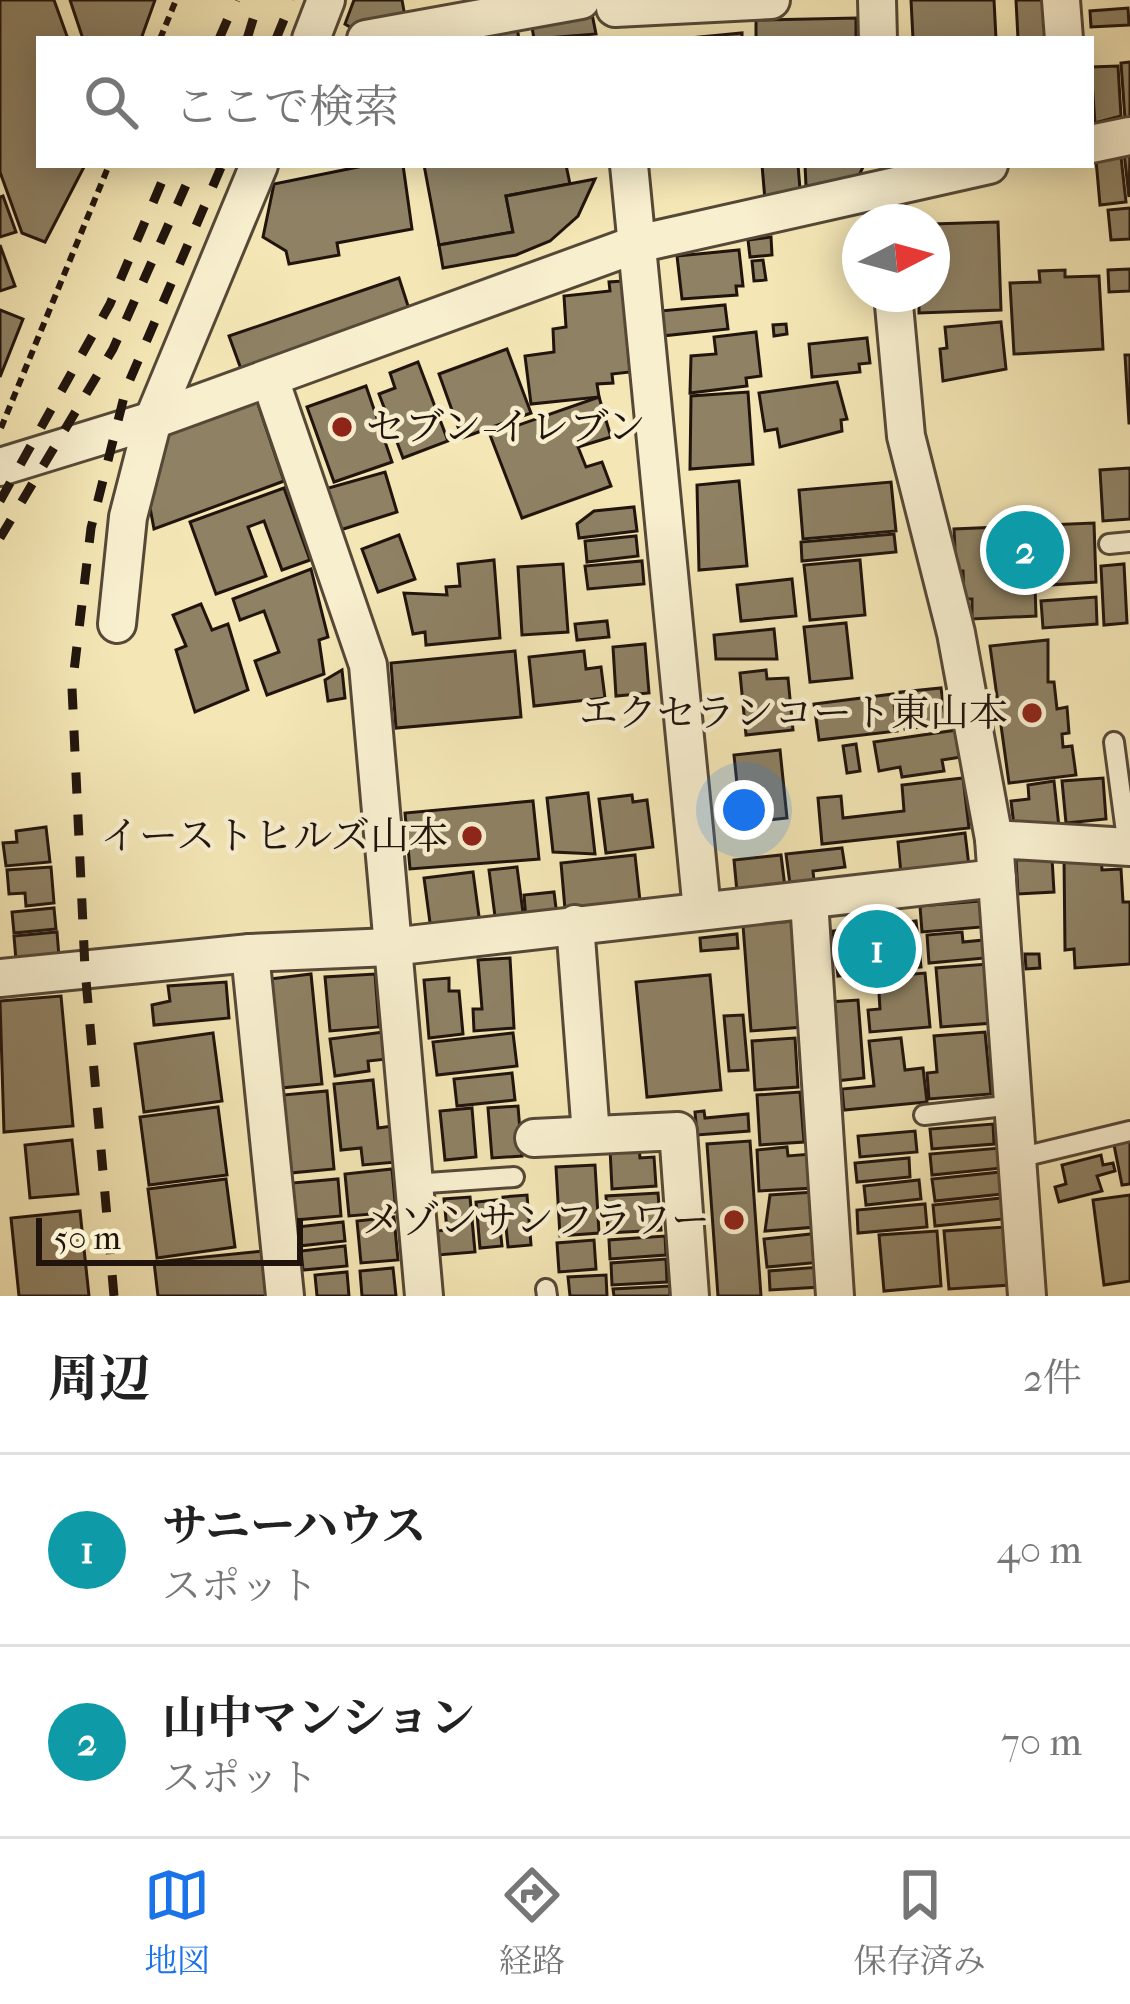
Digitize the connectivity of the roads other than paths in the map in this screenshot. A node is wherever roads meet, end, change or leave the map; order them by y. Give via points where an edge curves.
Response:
1 (326, 0) edge
2 (771, 0) edge
3 (877, 0) edge
4 (1061, 0) edge
5 (607, 12) edge
6 (312, 36) edge
7 (393, 36) edge
8 (878, 36) edge
9 (1064, 36) edge
10 (1130, 136) edge
11 (1094, 143) edge
12 (258, 168) edge
13 (629, 168) edge
14 (977, 168) edge
15 (884, 191) edge
16 (637, 244) junction
17 (895, 312) edge
18 (270, 379) junction
19 (153, 420) junction
20 (0, 467) edge
21 (1130, 542) edge
22 (1109, 544) dead end
23 (117, 624) dead end
24 (1114, 742) dead end
25 (994, 839) junction
26 (1129, 847) edge
27 (997, 878) junction
28 (809, 901) junction
29 (702, 911) junction
30 (575, 925) junction
31 (392, 947) junction
32 (250, 953) junction
33 (0, 978) edge
34 (1014, 1105) junction
35 (924, 1115) dead end
36 (1130, 1131) edge
37 (591, 1136) junction
38 (534, 1138) dead end
39 (1018, 1158) junction
40 (514, 1177) dead end
41 (413, 1184) junction
42 (285, 1296) edge
43 (424, 1296) edge
44 (690, 1296) edge
45 (836, 1296) edge
46 (1028, 1296) edge

1 - 6 street
2 - 5 street
3 - 8 street
4 - 9 street
5 - 7 street
10 - 11 street
12 - 19 street
13 - 16 street
14 - 15 street
15 - 16 street
16 - 18 street
16 - 29 street
17 - 25 street via 906,436 956,633
18 - 19 street
18 - 31 street via 368,665
19 - 20 street
19 - 23 street via 128,518
21 - 22 lane
24 - 26 lane
25 - 26 street
25 - 27 street
27 - 28 street
27 - 34 street
28 - 29 street
28 - 45 street
29 - 30 street
30 - 31 street
30 - 37 street
31 - 32 street
31 - 41 street
32 - 33 street
32 - 42 street
34 - 35 lane
34 - 39 street
36 - 39 lane
37 - 38 street
37 - 44 street via 678,1131
39 - 46 street
40 - 41 lane
41 - 43 street

